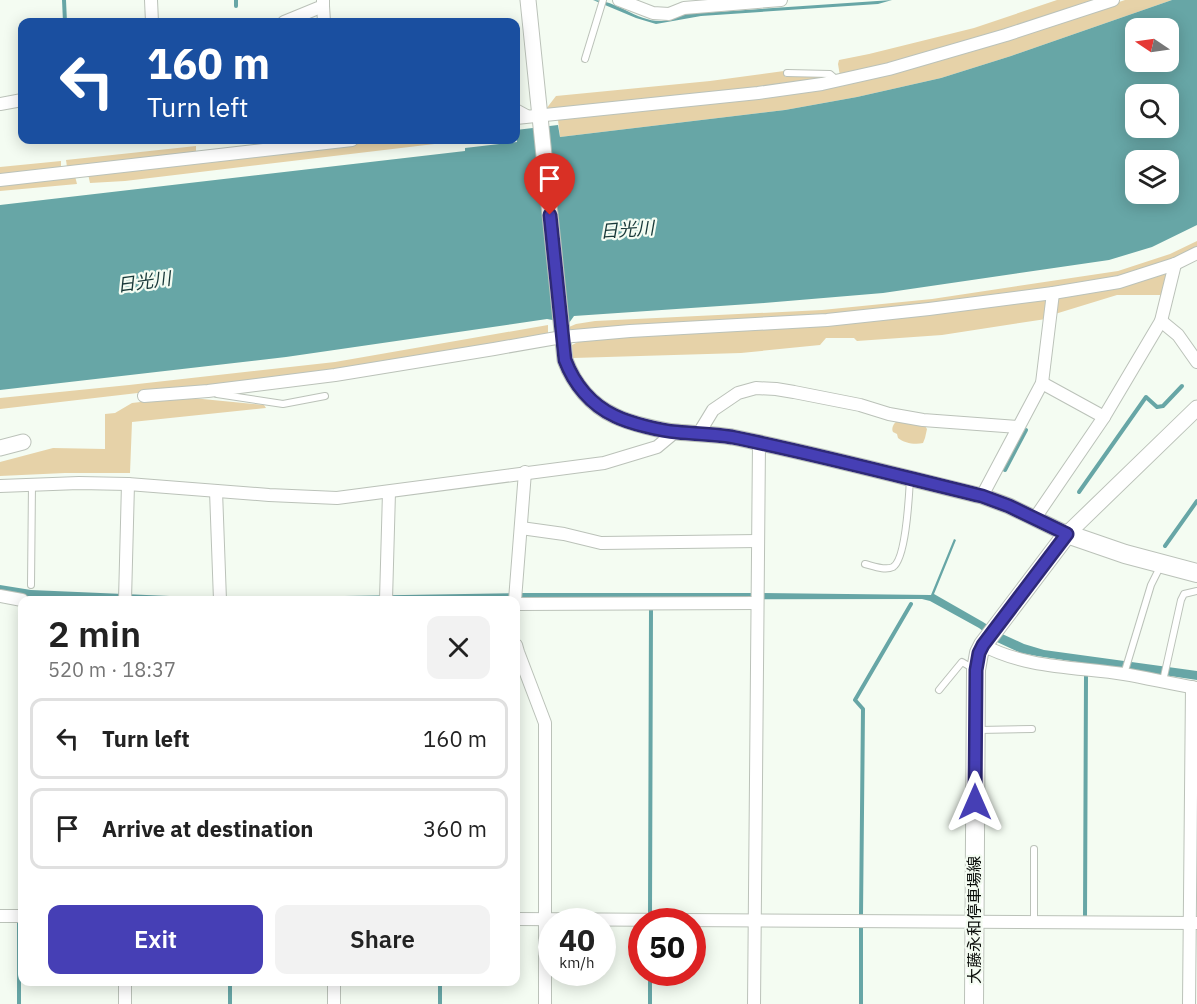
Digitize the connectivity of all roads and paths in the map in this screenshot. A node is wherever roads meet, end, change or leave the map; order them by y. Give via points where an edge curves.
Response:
1 (151, 0) edge
2 (528, 0) edge
3 (619, 0) edge
4 (781, 0) edge
5 (1113, 0) edge
6 (603, 2) edge
7 (323, 3) edge
8 (685, 4) edge
9 (152, 18) edge
10 (292, 18) edge
11 (324, 18) edge
12 (585, 59) dead end
13 (787, 73) dead end
14 (838, 81) junction
15 (18, 101) edge
16 (0, 104) edge
17 (520, 109) edge
18 (520, 118) edge
19 (537, 118) junction
20 (317, 144) edge
21 (0, 180) edge
22 (1197, 253) edge
23 (1175, 264) junction
24 (1053, 293) junction
25 (1161, 321) junction
26 (562, 334) junction
27 (1197, 362) edge
28 (1042, 383) junction
29 (208, 391) junction
30 (144, 396) dead end
31 (325, 396) dead end
32 (1197, 408) edge
33 (1104, 417) junction
34 (1018, 428) junction
35 (675, 432) junction
36 (699, 433) junction
37 (23, 442) dead end
38 (759, 443) junction
39 (0, 448) edge
40 (525, 472) junction
41 (910, 479) junction
42 (32, 484) junction
43 (128, 484) junction
44 (0, 486) edge
45 (216, 491) junction
46 (389, 492) junction
47 (982, 496) junction
48 (1035, 518) junction
49 (521, 528) junction
50 (1067, 534) junction
51 (758, 542) junction
52 (865, 564) dead end
53 (1162, 564) junction
54 (1197, 573) edge
55 (31, 585) dead end
56 (1197, 591) edge
57 (0, 596) edge
58 (125, 596) edge
59 (219, 596) edge
60 (386, 596) edge
61 (515, 596) edge
62 (757, 598) junction
63 (18, 599) edge
64 (520, 599) edge
65 (989, 637) junction
66 (520, 657) edge
67 (976, 670) junction
68 (1124, 673) junction
69 (1164, 679) junction
70 (1194, 687) edge
71 (939, 690) dead end
72 (1032, 729) dead end
73 (975, 730) junction
74 (1034, 849) dead end
75 (545, 908) edge
76 (0, 916) edge
77 (18, 916) edge
78 (520, 919) edge
79 (538, 919) edge
80 (616, 919) edge
81 (754, 920) junction
82 (974, 922) junction
83 (1034, 922) junction
84 (1193, 923) edge
85 (125, 986) edge
86 (334, 986) edge
87 (544, 986) edge
88 (125, 1004) edge
89 (334, 1004) edge
90 (544, 1004) edge
91 (754, 1004) edge
92 (974, 1004) edge
93 (1189, 1004) edge

1 - 9 street
2 - 19 street
3 - 8 street via 653,13 669,14
4 - 8 street
5 - 14 street via 996,38
6 - 12 lane
7 - 10 street
7 - 11 street
13 - 14 lane via 830,74
14 - 19 street
15 - 16 street
17 - 19 lane
18 - 19 street
19 - 26 street
20 - 21 street
22 - 23 street
23 - 24 street via 1119,282
23 - 25 street
24 - 26 street via 827,320
24 - 28 street
25 - 27 street via 1178,335
25 - 33 street
26 - 29 street via 335,375
26 - 35 street via 570,374 590,400 628,421
28 - 33 street
28 - 34 street
29 - 30 street
29 - 31 lane via 283,404
32 - 50 street
33 - 48 street
34 - 36 street via 923,420 805,394 756,388 738,393 713,410
34 - 47 street
35 - 36 street
35 - 40 street via 657,447 604,463
36 - 38 street
37 - 39 street
38 - 41 street
38 - 51 street
40 - 46 street
40 - 49 street
41 - 47 street
41 - 52 lane via 899,561 887,569
42 - 43 street
42 - 44 street
42 - 55 lane
43 - 45 street
43 - 58 street
45 - 46 street via 338,498
45 - 59 street
46 - 60 street
47 - 48 street
48 - 50 street
49 - 51 street via 601,543
49 - 61 street
50 - 53 main road
50 - 65 main road, 大藤永和停車場線
51 - 62 street
53 - 54 main road
53 - 68 lane via 1151,585
56 - 69 lane via 1184,594 1181,600
57 - 63 street
62 - 64 street
62 - 81 street
65 - 67 main road, 大藤永和停車場線 via 979,653
65 - 68 street via 1008,656
66 - 75 street via 545,723
67 - 71 lane via 962,662
67 - 73 main road, 大藤永和停車場線
68 - 69 street
69 - 70 street
70 - 84 street
72 - 73 lane
73 - 82 main road, 大藤永和停車場線
74 - 83 lane
76 - 77 street
78 - 79 street
80 - 81 street
81 - 82 street
81 - 91 street
82 - 83 street
82 - 92 main road, 大藤永和停車場線
83 - 84 street
84 - 93 street
85 - 88 street
86 - 89 street
87 - 90 street

